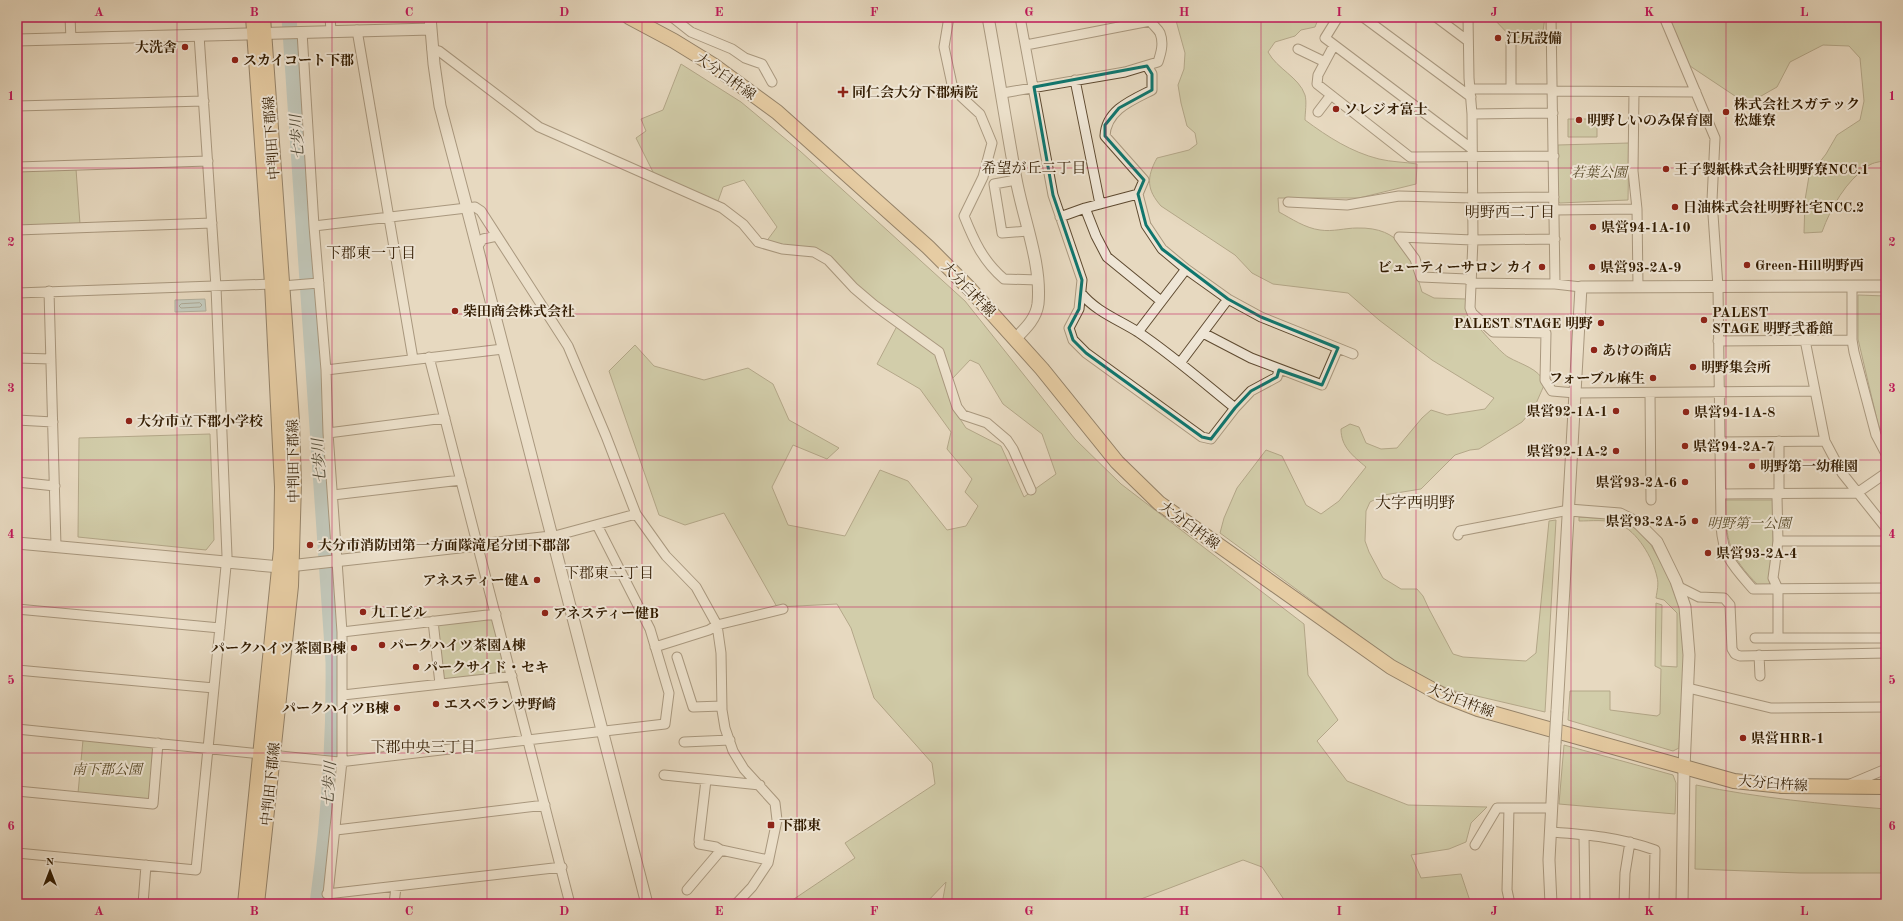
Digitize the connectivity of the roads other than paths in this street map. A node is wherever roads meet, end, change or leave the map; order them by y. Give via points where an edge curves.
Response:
1 (70, 17) edge
2 (252, 17) edge
3 (263, 17) edge
4 (330, 17) edge
5 (430, 17) edge
6 (629, 17) edge
7 (672, 17) edge
8 (949, 17) edge
9 (988, 17) edge
10 (1020, 17) edge
11 (1338, 17) edge
12 (1363, 17) edge
13 (1436, 17) edge
14 (1468, 17) edge
15 (1551, 17) edge
16 (1664, 17) edge
17 (1150, 19) edge
18 (431, 29) junction
19 (357, 30) junction
20 (331, 31) junction
21 (301, 33) junction
22 (259, 34) junction
23 (199, 35) junction
24 (71, 39) junction
25 (17, 40) edge
26 (1468, 41) junction
27 (1511, 42) dead end
28 (1026, 45) junction
29 (1334, 45) junction
30 (432, 49) junction
31 (1298, 49) dead end
32 (1325, 62) junction
33 (1147, 66) junction
34 (1075, 80) junction
35 (772, 82) dead end
36 (1034, 87) junction
37 (1511, 89) junction
38 (1552, 91) junction
39 (1634, 92) junction
40 (1696, 92) junction
41 (1003, 93) junction
42 (1471, 93) junction
43 (1331, 95) junction
44 (204, 101) junction
45 (17, 106) edge
46 (1318, 112) dead end
47 (1472, 114) junction
48 (1553, 114) junction
49 (1472, 153) junction
50 (1554, 156) junction
51 (208, 161) junction
52 (17, 167) edge
53 (1016, 180) junction
54 (1138, 194) junction
55 (1554, 197) junction
56 (1472, 198) junction
57 (1288, 202) dead end
58 (1100, 204) junction
59 (467, 208) junction
60 (1085, 208) junction
61 (1637, 209) junction
62 (1555, 210) junction
63 (389, 217) junction
64 (1060, 217) junction
65 (212, 223) junction
66 (314, 226) junction
67 (17, 230) edge
68 (1028, 231) junction
69 (497, 236) junction
70 (1555, 239) junction
71 (1473, 240) junction
72 (477, 247) junction
73 (1186, 269) junction
74 (1038, 280) junction
75 (317, 283) junction
76 (1472, 283) junction
77 (1555, 284) junction
78 (283, 285) junction
79 (1852, 286) junction
80 (1886, 286) edge
81 (216, 287) junction
82 (1581, 287) junction
83 (1638, 287) junction
84 (1718, 287) junction
85 (17, 292) edge
86 (49, 292) junction
87 (1080, 293) junction
88 (1228, 299) junction
89 (1161, 301) junction
90 (1138, 332) junction
91 (1203, 333) junction
92 (1015, 338) junction
93 (1805, 340) junction
94 (1852, 340) junction
95 (1718, 341) junction
96 (503, 348) junction
97 (1338, 348) junction
98 (1353, 354) dead end
99 (429, 357) junction
100 (17, 358) edge
101 (51, 359) junction
102 (413, 359) junction
103 (1180, 363) junction
104 (326, 370) junction
105 (1279, 370) junction
106 (1814, 391) junction
107 (1718, 392) junction
108 (1575, 393) junction
109 (1650, 393) junction
110 (1235, 408) junction
111 (445, 418) junction
112 (17, 420) edge
113 (53, 422) junction
114 (328, 433) junction
115 (1779, 441) junction
116 (1826, 441) junction
117 (1720, 442) junction
118 (1886, 454) edge
119 (1886, 473) edge
120 (461, 480) junction
121 (17, 482) edge
122 (54, 486) junction
123 (1031, 490) dead end
124 (1857, 493) junction
125 (1721, 494) junction
126 (1778, 494) junction
127 (333, 495) junction
128 (1651, 500) dead end
129 (1569, 510) junction
130 (636, 514) junction
131 (596, 525) junction
132 (1886, 528) edge
133 (1458, 535) dead end
134 (551, 537) junction
135 (1778, 541) junction
136 (17, 542) edge
137 (1886, 542) edge
138 (478, 545) junction
139 (56, 546) junction
140 (227, 562) junction
141 (337, 562) junction
142 (286, 567) junction
143 (1679, 587) junction
144 (1886, 588) edge
145 (1778, 589) junction
146 (17, 609) edge
147 (783, 609) dead end
148 (496, 614) junction
149 (433, 621) junction
150 (716, 625) junction
151 (220, 628) junction
152 (342, 632) junction
153 (1755, 638) dead end
154 (1778, 638) junction
155 (1886, 638) edge
156 (655, 647) junction
157 (1886, 653) edge
158 (1759, 656) junction
159 (677, 657) dead end
160 (17, 670) edge
161 (512, 676) junction
162 (1760, 676) dead end
163 (440, 684) junction
164 (214, 688) junction
165 (1688, 688) junction
166 (343, 695) junction
167 (722, 706) junction
168 (1886, 707) edge
169 (17, 729) edge
170 (602, 732) junction
171 (528, 740) junction
172 (730, 740) junction
173 (684, 742) dead end
174 (158, 743) junction
175 (208, 748) junction
176 (268, 754) junction
177 (340, 762) junction
178 (1684, 768) junction
179 (1886, 769) edge
180 (664, 776) dead end
181 (706, 780) junction
182 (760, 785) junction
183 (1839, 787) junction
184 (1886, 787) edge
185 (17, 791) edge
186 (546, 805) junction
187 (1509, 808) junction
188 (1552, 808) junction
189 (336, 830) junction
190 (1551, 832) junction
191 (1584, 835) junction
192 (1630, 842) junction
193 (1475, 845) dead end
194 (720, 850) junction
195 (17, 853) edge
196 (768, 860) junction
197 (146, 865) junction
198 (562, 867) junction
199 (396, 887) junction
200 (687, 890) dead end
201 (143, 904) edge
202 (246, 904) edge
203 (257, 904) edge
204 (394, 904) edge
205 (570, 904) edge
206 (647, 904) edge
207 (736, 904) edge
208 (1510, 904) edge
209 (1551, 904) edge
210 (1585, 904) edge
211 (1624, 904) edge
212 (1654, 904) edge
213 (1682, 904) edge

1 - 24 street
2 - 22 main road, 中判田下郡線
3 - 22 main road, 中判田下郡線
4 - 20 street
5 - 18 street
6 - 92 main road, 大分臼杵線 via 713,65 777,112 928,247
7 - 35 street via 691,32 762,64
8 - 74 street via 944,47 953,90 980,114 992,143 983,177 964,216 973,240 984,258 1004,279
9 - 41 street
10 - 28 street
11 - 29 street via 1325,38
12 - 42 street
13 - 26 street
14 - 26 street
15 - 38 street
16 - 40 street
17 - 28 street
17 - 33 street via 1160,33 1162,49 1158,62
18 - 19 street
18 - 30 street
19 - 20 street
19 - 63 street
20 - 21 street
21 - 22 street
21 - 66 street
22 - 23 street
22 - 78 main road, 中判田下郡線
23 - 24 street
23 - 44 street
24 - 25 street
26 - 42 street
27 - 37 street
28 - 36 street
29 - 32 street
29 - 49 street
30 - 59 street via 445,128
30 - 123 street via 439,51 539,127 722,208 743,224 758,242 782,249 814,252 828,260 874,305 939,352 957,407 963,415 987,423 1007,440
31 - 32 street
32 - 43 street via 1318,75 1317,84
33 - 34 street
33 - 54 street via 1152,74 1152,90 1119,108 1105,125 1105,136 1144,180
34 - 36 street
34 - 58 street
36 - 41 street
36 - 64 street via 1053,195
37 - 38 street
37 - 42 street
38 - 39 street
38 - 48 street
39 - 40 street
39 - 61 street via 1633,171
40 - 84 street via 1715,138 1712,200
41 - 53 street
42 - 47 street
43 - 46 street
43 - 49 street via 1410,157
44 - 45 street
44 - 51 street
47 - 48 street
47 - 49 street
48 - 50 street
49 - 50 street
49 - 56 street
50 - 55 street
51 - 52 street
51 - 65 street
53 - 68 street
53 - 68 street via 994,184 1002,233
54 - 58 street
54 - 73 street via 1146,225 1162,249
55 - 56 street
55 - 62 street
56 - 57 street via 1399,196 1347,205
56 - 71 street
58 - 60 street
59 - 63 street
59 - 69 street via 475,207 481,211
59 - 72 street
60 - 64 street
60 - 89 street via 1108,257
61 - 62 street
61 - 83 street
62 - 70 street
63 - 66 street
63 - 102 street
64 - 87 street via 1082,280
65 - 67 street
65 - 81 street
66 - 75 street
68 - 74 street
69 - 72 street via 483,239
69 - 130 street via 568,346
70 - 71 street
70 - 77 street
71 - 76 street
71 - 76 street via 1398,237 1415,259 1421,277 1467,279
72 - 96 street
73 - 88 street
73 - 89 street
74 - 92 street via 1038,306 1030,324
75 - 78 street
75 - 104 street
76 - 77 street
76 - 108 street via 1472,313 1493,332 1546,333 1545,380 1552,391
77 - 82 street
78 - 81 street
78 - 142 main road, 中判田下郡線 via 293,429 294,484
79 - 80 street
79 - 84 street
79 - 94 street
81 - 86 street
81 - 140 street
82 - 83 street
82 - 108 street
83 - 84 street
84 - 95 street
85 - 86 street
86 - 101 street
87 - 90 street via 1088,302
87 - 110 street via 1079,309 1069,328 1073,340 1086,352 1202,437 1211,439
88 - 91 street
88 - 97 street via 1261,317
89 - 90 street
90 - 103 street
91 - 103 street
91 - 105 street via 1221,344
92 - 178 main road, 大分臼杵線 via 1117,462 1151,496 1177,517 1391,667 1442,695 1478,709
93 - 94 street
93 - 95 street
93 - 106 street
94 - 118 street via 1876,435
95 - 107 street
96 - 99 street
96 - 134 street
97 - 98 street
97 - 105 street via 1322,385
99 - 102 street
99 - 111 street
100 - 101 street
101 - 113 street
102 - 104 street
103 - 110 street
104 - 114 street
105 - 110 street via 1277,377 1252,391
106 - 107 street
106 - 116 street
107 - 109 street
107 - 117 street
108 - 109 street
108 - 129 street
109 - 128 street
111 - 114 street
111 - 120 street
112 - 113 street
113 - 122 street
114 - 127 street
115 - 116 street
115 - 117 street
115 - 126 street
116 - 124 street via 1842,473
117 - 125 street
119 - 124 street
120 - 127 street
120 - 138 street
121 - 122 street
122 - 139 street
124 - 126 street
124 - 132 street
125 - 126 street
125 - 145 street via 1722,537 1724,551 1729,560 1753,589
126 - 135 street
127 - 141 street
129 - 133 street via 1460,531
129 - 143 street via 1620,514 1638,523 1656,542
129 - 188 street, bridge
130 - 131 street
130 - 150 street via 666,556 696,587
131 - 134 street
131 - 156 street via 650,629
134 - 138 street
134 - 170 street
135 - 137 street
135 - 145 street via 1773,578
136 - 139 street
138 - 141 street
138 - 148 street
139 - 140 street
140 - 142 street
140 - 151 street
141 - 142 street
141 - 152 street
142 - 176 main road, 中判田下郡線
143 - 158 street via 1699,597 1724,598 1730,605 1732,649 1735,654
143 - 165 street via 1688,627
144 - 145 street
145 - 154 street
146 - 151 street
147 - 150 street
148 - 149 street
148 - 161 street
149 - 152 street
149 - 163 street
150 - 156 street via 709,630
150 - 167 street via 721,653
151 - 164 street
152 - 166 street
153 - 154 street
154 - 155 street
156 - 170 street via 669,693 665,724
157 - 158 street
158 - 162 street
159 - 167 street via 693,708
160 - 164 street
161 - 163 street
161 - 171 street
163 - 166 street
164 - 175 street
165 - 168 street via 1771,708
165 - 178 street
166 - 177 street
167 - 172 street via 725,728
169 - 174 street
170 - 171 street
170 - 206 street
171 - 177 street
171 - 186 street
172 - 173 street
172 - 182 street via 744,769
174 - 175 street
174 - 185 street via 153,804
175 - 176 street
175 - 197 street via 196,870
176 - 177 street
176 - 202 main road, 中判田下郡線
176 - 203 main road, 中判田下郡線
177 - 189 street
178 - 183 main road, 大分臼杵線 via 1753,784
178 - 213 street
179 - 183 street
180 - 181 street
181 - 182 street
181 - 194 street via 699,842
182 - 196 street via 775,803 777,820
183 - 184 main road, 大分臼杵線
186 - 189 street
186 - 198 street
187 - 188 street
187 - 193 street via 1497,808
187 - 208 street via 1507,890
188 - 190 street
189 - 199 street via 327,894
190 - 191 street
190 - 209 street
191 - 192 street
191 - 210 street
192 - 211 street
192 - 212 street via 1654,850
194 - 196 street
194 - 200 street
195 - 197 street
196 - 207 street via 752,887
197 - 201 street
198 - 199 street
198 - 205 street
199 - 204 street

